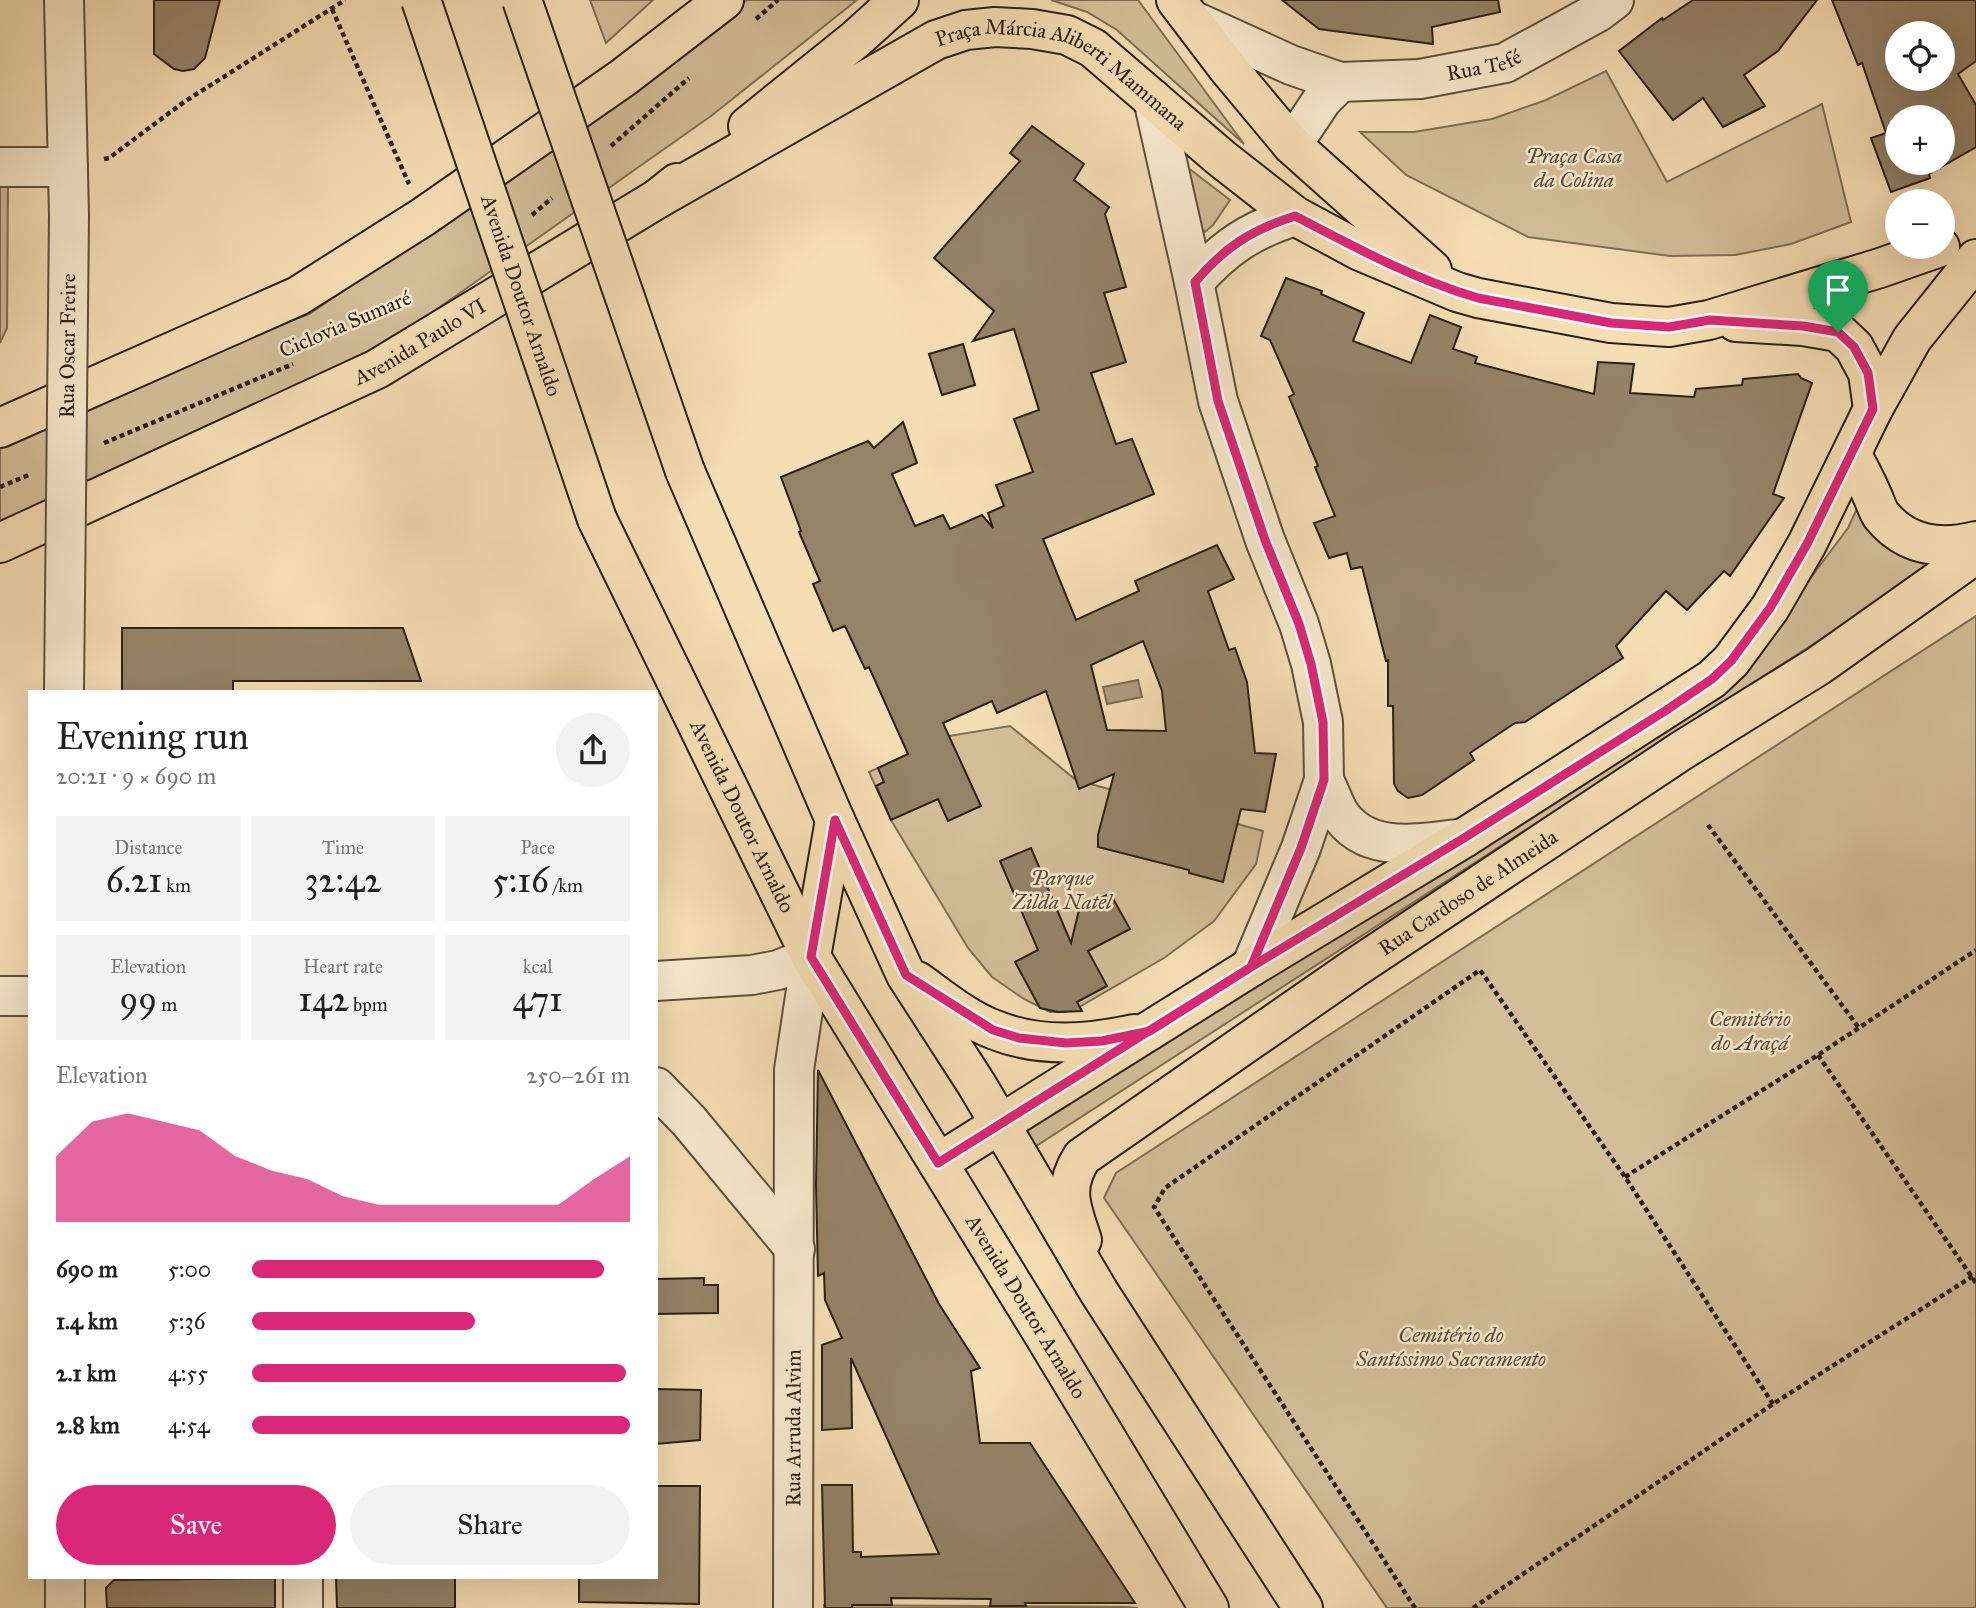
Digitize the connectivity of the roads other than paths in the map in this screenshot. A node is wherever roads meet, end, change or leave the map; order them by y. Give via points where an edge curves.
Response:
1 (64, 0) edge
2 (421, 0) edge
3 (522, 0) edge
4 (899, 0) edge
5 (1614, 0) edge
6 (1184, 10) edge
7 (737, 12) edge
8 (1340, 82) junction
9 (1153, 99) junction
10 (1292, 145) junction
11 (0, 167) edge
12 (68, 167) junction
13 (657, 199) junction
14 (1295, 216) junction
15 (1976, 234) edge
16 (1955, 241) edge
17 (1905, 259) edge
18 (1976, 259) edge
19 (1195, 282) junction
20 (1457, 292) junction
21 (1710, 320) junction
22 (1873, 409) junction
23 (0, 428) edge
24 (1852, 455) junction
25 (1976, 541) edge
26 (0, 543) edge
27 (1976, 554) edge
28 (64, 690) edge
29 (1324, 780) junction
30 (835, 820) junction
31 (1464, 838) junction
32 (811, 957) junction
33 (1251, 967) junction
34 (906, 975) junction
35 (658, 981) edge
36 (0, 996) edge
37 (28, 996) edge
38 (1150, 1031) junction
39 (658, 1089) edge
40 (1000, 1125) junction
41 (938, 1163) junction
42 (794, 1249) junction
43 (1099, 1292) junction
44 (65, 1579) edge
45 (303, 1579) edge
46 (65, 1608) edge
47 (303, 1608) edge
48 (793, 1608) edge
49 (1209, 1608) edge
50 (1303, 1608) edge

1 - 12 street, Rua Oscar Freire
2 - 32 main road, Avenida Doutor Arnaldo, bridge via 597,519
3 - 30 main road, bridge via 685,471
4 - 13 main road, Avenida Paulo VI
5 - 8 street, Rua Tefé via 1505,64 1420,79
6 - 8 street, Rua Tefé via 1291,65
6 - 10 main road, Praça Márcia Aliberti Mammana
7 - 23 main road via 624,77 423,217 298,296
8 - 10 street
9 - 13 main road, Praça Márcia Aliberti Mammana via 1093,48 1067,35 995,27 966,30 936,40
9 - 14 main road, Praça Márcia Aliberti Mammana
9 - 19 street
10 - 20 main road, Praça Márcia Aliberti Mammana
11 - 12 street
12 - 28 street, Rua Oscar Freire, bridge
13 - 26 main road, Avenida Paulo VI via 377,369
14 - 19 street via 1239,240 1215,258
14 - 20 main road, Praça Márcia Aliberti Mammana via 1360,251
15 - 16 main road, Praça Márcia Aliberti Mammana
17 - 21 main road, Praça Márcia Aliberti Mammana
18 - 22 main road via 1912,339
19 - 29 street via 1218,401 1311,664 1323,722
20 - 21 main road, Praça Márcia Aliberti Mammana via 1611,323 1669,327
21 - 22 main road, Praça Márcia Aliberti Mammana via 1838,332 1854,347 1868,373
22 - 24 main road
24 - 25 main road via 1880,514 1897,530 1933,545 1951,547
24 - 31 main road via 1770,608 1731,661 1665,711
27 - 43 main road, Rua Cardoso de Almeida via 1818,666 1681,751 1356,967 1082,1157 1069,1187
29 - 31 street via 1339,812 1372,839 1398,845
29 - 33 street
30 - 32 main road
30 - 34 main road
31 - 33 main road
32 - 35 street via 752,975
32 - 41 main road, Avenida Doutor Arnaldo
32 - 42 street, Rua Arruda Alvim via 794,1070
33 - 38 main road
34 - 38 main road via 993,1030 1019,1038 1066,1043
34 - 40 main road
36 - 37 street
38 - 40 main road
39 - 42 street
40 - 41 main road
40 - 43 main road
41 - 49 main road, Avenida Doutor Arnaldo
42 - 48 street, Rua Arruda Alvim
43 - 50 main road
44 - 46 street
45 - 47 street

